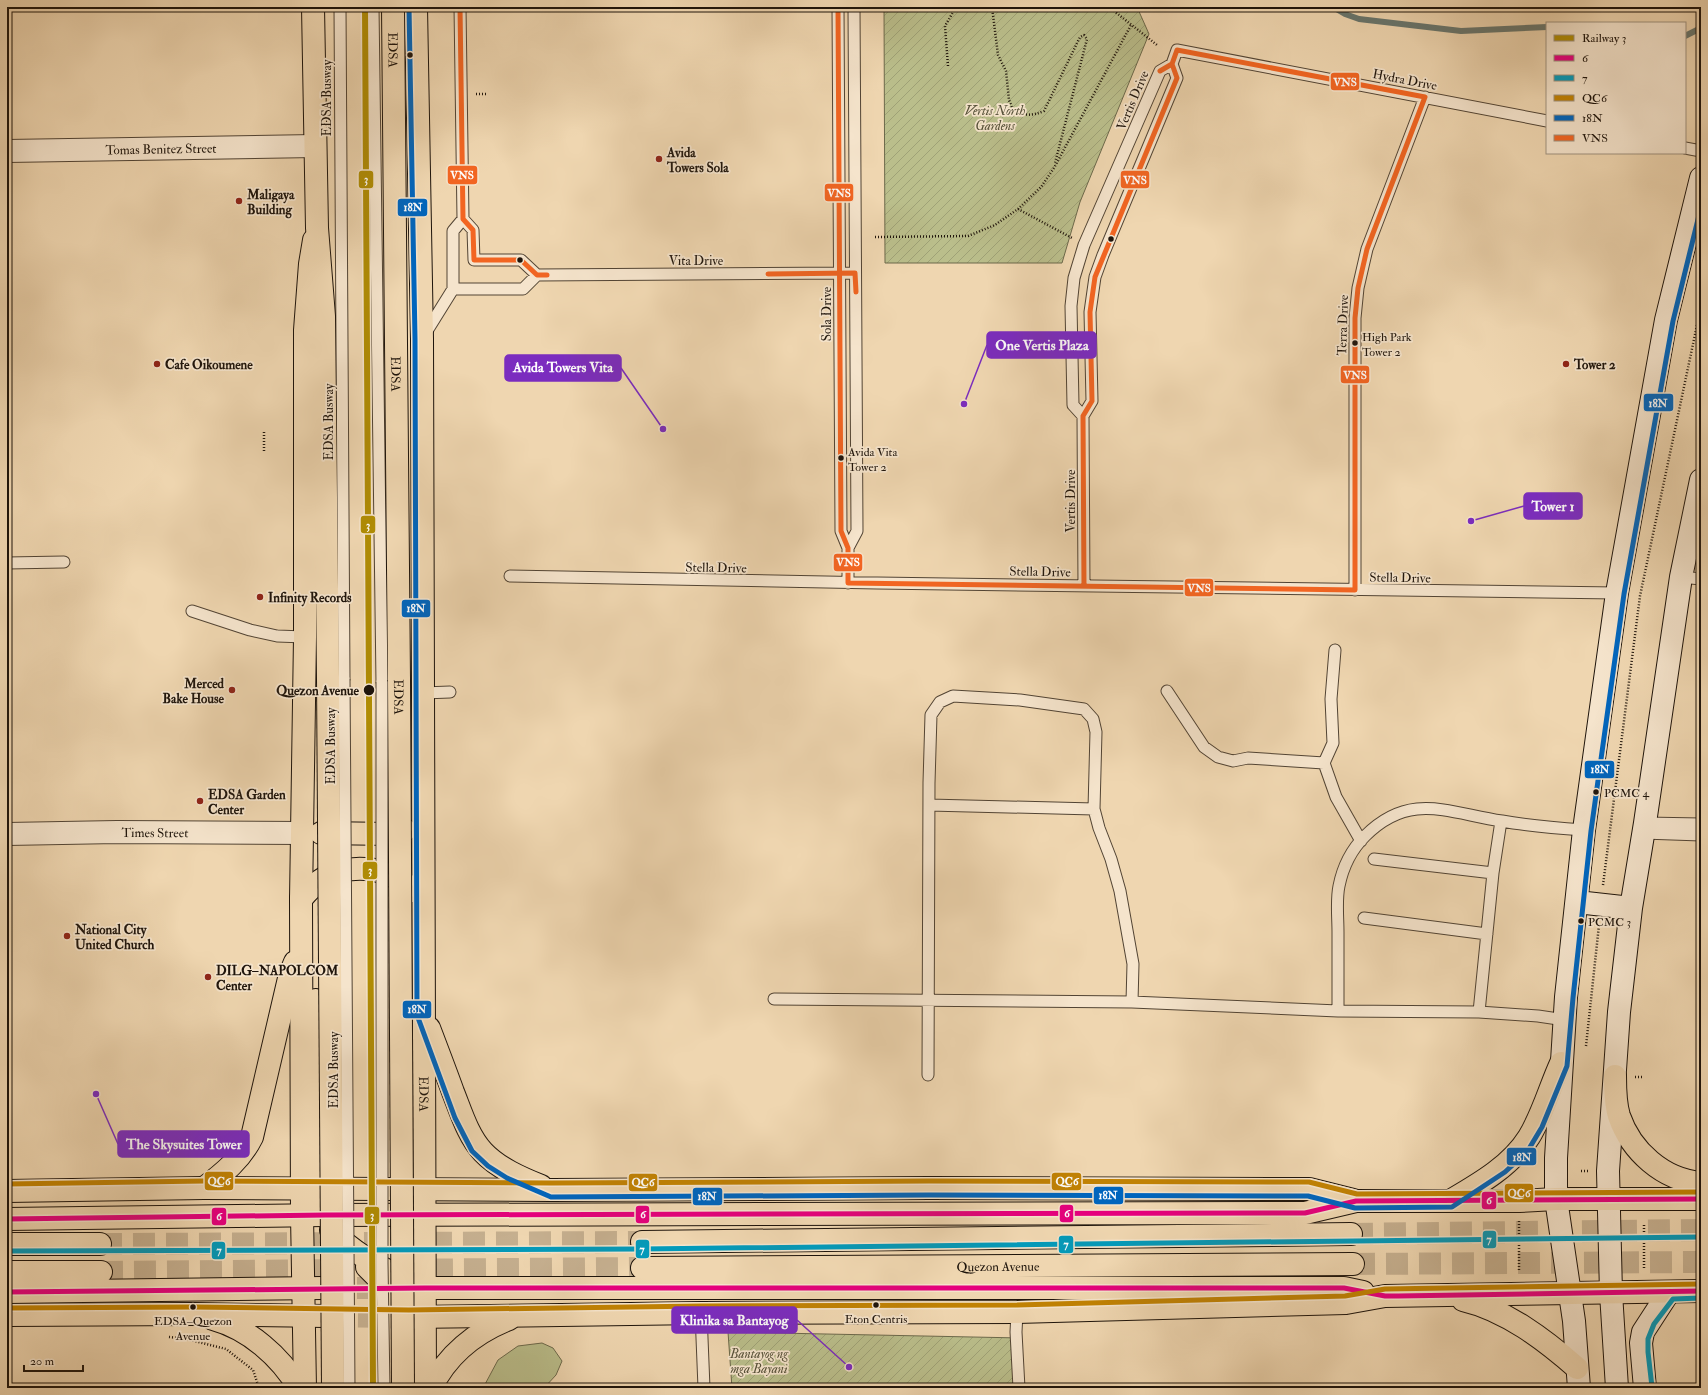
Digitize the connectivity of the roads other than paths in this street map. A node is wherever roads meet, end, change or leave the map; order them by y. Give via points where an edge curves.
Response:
1 (314, 7) edge
2 (340, 7) edge
3 (374, 7) edge
4 (393, 7) edge
5 (416, 7) edge
6 (460, 7) edge
7 (838, 7) edge
8 (854, 7) edge
9 (1172, 64) junction
10 (1425, 97) junction
11 (1546, 120) edge
12 (315, 146) junction
13 (1686, 148) edge
14 (7, 151) edge
15 (1701, 151) edge
16 (1701, 178) edge
17 (463, 219) junction
18 (317, 228) junction
19 (855, 273) junction
20 (840, 274) junction
21 (537, 275) junction
22 (453, 289) junction
23 (422, 339) junction
24 (1083, 416) junction
25 (1701, 480) edge
26 (1698, 507) edge
27 (848, 548) junction
28 (64, 562) dead end
29 (7, 563) edge
30 (510, 576) dead end
31 (1691, 578) edge
32 (848, 583) junction
33 (1084, 586) junction
34 (1355, 590) junction
35 (1617, 593) junction
36 (192, 611) dead end
37 (305, 637) junction
38 (1335, 650) dead end
39 (336, 679) junction
40 (390, 681) junction
41 (1167, 691) dead end
42 (450, 692) dead end
43 (422, 693) junction
44 (1324, 763) junction
45 (930, 805) junction
46 (1094, 809) junction
47 (422, 817) junction
48 (1501, 821) junction
49 (1701, 824) edge
50 (1644, 828) junction
51 (1584, 830) junction
52 (302, 832) junction
53 (7, 834) edge
54 (1701, 835) edge
55 (1361, 841) junction
56 (1374, 859) dead end
57 (1493, 873) junction
58 (301, 899) junction
59 (422, 901) junction
60 (1577, 902) junction
61 (1631, 908) junction
62 (1364, 918) dead end
63 (1487, 934) junction
64 (302, 948) junction
65 (774, 999) dead end
66 (930, 1000) junction
67 (1132, 1002) junction
68 (1338, 1011) junction
69 (1479, 1012) junction
70 (424, 1014) junction
71 (1565, 1020) junction
72 (1561, 1063) junction
73 (928, 1075) dead end
74 (1615, 1076) junction
75 (1701, 1183) edge
76 (204, 1188) junction
77 (311, 1188) junction
78 (425, 1188) junction
79 (7, 1190) edge
80 (552, 1190) junction
81 (1556, 1199) junction
82 (1701, 1199) edge
83 (1609, 1200) junction
84 (1356, 1201) junction
85 (1449, 1201) junction
86 (311, 1215) junction
87 (425, 1215) junction
88 (7, 1219) edge
89 (1351, 1234) tunnel mouth
90 (642, 1242) tunnel mouth
91 (7, 1244) edge
92 (100, 1244) tunnel mouth
93 (1353, 1264) tunnel mouth
94 (642, 1268) tunnel mouth
95 (7, 1272) edge
96 (101, 1272) tunnel mouth
97 (313, 1288) junction
98 (399, 1288) tunnel mouth
99 (425, 1288) junction
100 (1701, 1291) edge
101 (7, 1292) edge
102 (1669, 1292) junction
103 (1611, 1293) junction
104 (1570, 1294) junction
105 (1385, 1296) junction
106 (1447, 1296) junction
107 (701, 1312) junction
108 (1017, 1312) junction
109 (194, 1314) junction
110 (7, 1315) edge
111 (314, 1316) junction
112 (515, 1316) junction
113 (411, 1317) junction
114 (1578, 1378) edge
115 (299, 1388) edge
116 (305, 1388) edge
117 (332, 1388) edge
118 (349, 1388) edge
119 (384, 1388) edge
120 (403, 1388) edge
121 (410, 1388) edge
122 (425, 1388) edge
123 (431, 1388) edge
124 (704, 1388) edge
125 (1018, 1388) edge
126 (1617, 1388) edge
127 (1645, 1388) edge

1 - 12 main road
2 - 39 lane, EDSA Busway
3 - 40 lane
4 - 40 main road, EDSA
5 - 23 main road, EDSA
6 - 17 lane
7 - 20 lane, Sola Drive
8 - 19 lane, Sola Drive
9 - 10 lane, Hydra Drive via 1177,50
9 - 24 lane, Vertis Drive via 1177,78 1095,277 1090,312 1092,401
9 - 24 lane, Vertis Drive via 1160,71 1084,245 1074,278 1071,328 1073,405
10 - 11 lane, Hydra Drive
10 - 34 lane, Terra Drive via 1370,240 1358,288 1355,318
12 - 14 main road, Tomas Benitez Street
12 - 18 main road
13 - 15 lane
16 - 35 main road via 1666,320
17 - 21 lane via 473,230 474,260 521,260
17 - 22 lane via 453,231
18 - 37 main road via 310,264 305,330
18 - 39 main road via 324,316
19 - 20 lane, Vita Drive
19 - 27 lane, Sola Drive via 857,532
20 - 21 lane, Vita Drive
20 - 27 lane, Sola Drive via 841,530
21 - 22 lane via 523,288
22 - 23 lane
23 - 43 main road, EDSA
24 - 33 lane, Vertis Drive
25 - 26 main road
26 - 31 main road
27 - 32 lane, Sola Drive
28 - 29 lane
30 - 32 lane, Stella Drive
31 - 50 main road
32 - 33 lane, Stella Drive
33 - 34 lane, Stella Drive
34 - 35 lane, Stella Drive
35 - 51 main road
36 - 37 lane via 250,630 278,636
37 - 52 main road
38 - 44 lane via 1331,699 1333,743
39 - 117 main road, bridge
39 - 118 lane, EDSA Busway, bridge
40 - 119 lane, bridge via 382,1263
40 - 120 main road, EDSA, bridge
41 - 44 lane via 1204,747 1218,757 1233,761 1248,758
42 - 43 lane
43 - 47 main road, EDSA
44 - 55 lane via 1336,797
45 - 46 lane
45 - 46 lane via 932,715 940,702 953,696 1020,700 1084,709 1093,719 1096,732
45 - 66 lane
46 - 67 lane via 1121,897 1133,964
47 - 52 main road via 402,832 391,834
47 - 59 main road, EDSA
48 - 51 lane
48 - 55 lane via 1451,811 1419,808 1392,815 1372,829
48 - 57 lane
49 - 50 lane
50 - 54 lane
50 - 61 main road
51 - 60 main road
52 - 53 main road, Times Street
52 - 58 main road
55 - 68 lane via 1343,867 1339,888
56 - 57 lane
57 - 63 lane
58 - 59 main road via 324,878 338,872 368,869 397,878 410,887
58 - 64 main road
59 - 70 main road, EDSA
60 - 61 main road
60 - 71 main road
61 - 74 main road via 1619,1012
62 - 63 lane
63 - 69 lane
64 - 76 main road via 290,974 252,1137 234,1164
64 - 77 main road
65 - 66 lane
66 - 67 lane
66 - 73 lane
67 - 68 lane
68 - 69 lane
69 - 71 lane
70 - 78 main road, EDSA
70 - 80 main road via 462,1116 478,1147 511,1172
71 - 72 main road
72 - 81 main road
72 - 85 main road via 1536,1124 1522,1147 1502,1167
74 - 75 main road via 1619,1115 1632,1143 1660,1169
74 - 83 main road via 1608,1172
76 - 77 main road
76 - 79 main road
77 - 78 main road
77 - 86 main road
78 - 80 main road
78 - 87 main road, EDSA
80 - 84 main road via 1309,1189
81 - 83 main road
81 - 85 main road
81 - 104 main road
82 - 83 main road
83 - 103 main road
84 - 85 main road
84 - 87 main road via 1305,1213
86 - 87 main road
86 - 88 main road
86 - 97 main road
86 - 99 main road via 364,1257
86 - 113 main road via 379,1278
87 - 99 main road, EDSA
89 - 90 main road
91 - 92 main road
93 - 94 main road, Quezon Avenue
95 - 96 main road
97 - 101 main road
97 - 111 main road
98 - 99 main road, Quezon Avenue
99 - 105 main road, Quezon Avenue via 1344,1288
99 - 113 main road, EDSA
100 - 102 main road, Quezon Avenue
102 - 103 main road, Quezon Avenue
102 - 127 main road via 1643,1332
103 - 104 main road, Quezon Avenue
103 - 126 main road
104 - 106 main road, Quezon Avenue
104 - 114 main road
105 - 106 main road, Quezon Avenue
105 - 108 main road, Quezon Avenue via 1346,1303
106 - 114 main road via 1473,1303 1525,1327 1546,1342
107 - 108 main road, Quezon Avenue
107 - 112 main road, Quezon Avenue
107 - 124 lane
108 - 125 lane
109 - 110 main road
109 - 111 main road
109 - 115 main road via 224,1322 255,1339 283,1365
111 - 116 main road
112 - 113 main road, Quezon Avenue
112 - 123 main road via 490,1327 467,1342 444,1367
113 - 121 main road
113 - 122 main road, EDSA

